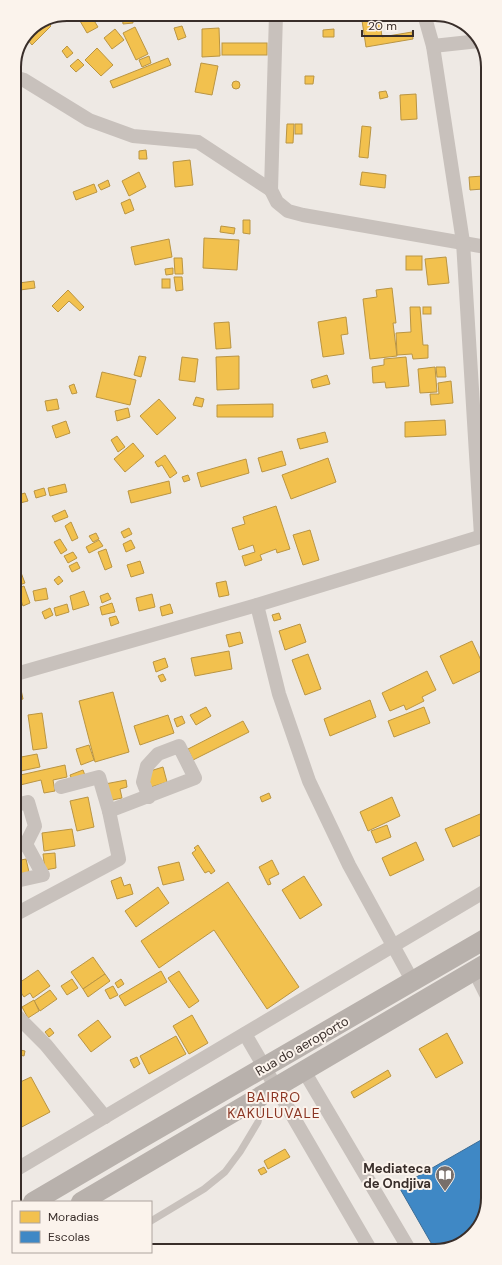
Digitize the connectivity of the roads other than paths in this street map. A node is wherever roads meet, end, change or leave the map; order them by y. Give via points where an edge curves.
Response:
1 (276, 21) edge
2 (426, 21) edge
3 (473, 42) edge
4 (433, 46) junction
5 (21, 79) edge
6 (271, 190) junction
7 (463, 242) junction
8 (481, 246) edge
9 (481, 494) edge
10 (481, 537) edge
11 (257, 605) junction
12 (21, 673) edge
13 (61, 787) dead end
14 (149, 797) dead end
15 (21, 804) edge
16 (109, 811) junction
17 (21, 845) edge
18 (21, 880) edge
19 (481, 894) edge
20 (21, 911) edge
21 (481, 942) edge
22 (394, 945) junction
23 (481, 967) edge
24 (413, 982) junction
25 (21, 1020) edge
26 (245, 1034) junction
27 (264, 1068) junction
28 (304, 1071) junction
29 (270, 1091) junction
30 (105, 1116) junction
31 (21, 1167) edge
32 (35, 1201) edge
33 (83, 1201) edge
34 (152, 1220) edge
35 (367, 1244) edge
36 (407, 1244) edge

1 - 6 street
2 - 4 street
3 - 4 street
4 - 7 street
5 - 6 street via 89,120 133,136 198,142
6 - 7 street via 277,202 288,210 303,215
7 - 8 street
7 - 9 street
10 - 11 street
11 - 12 street
11 - 22 street via 279,694 309,781 349,865
13 - 16 street via 100,777
14 - 16 street
15 - 17 street via 28,802 35,826
16 - 20 street via 119,859
17 - 18 street via 43,875
19 - 22 street
21 - 24 main road, Rua do aeroporto
22 - 24 street
22 - 26 street
23 - 28 main road, Rua do aeroporto
24 - 27 main road, Rua do aeroporto
25 - 30 street via 46,1045
26 - 27 street
26 - 30 street
27 - 29 street
27 - 32 main road, Rua do aeroporto
28 - 29 main road, Rua do aeroporto
28 - 36 street
29 - 33 main road, Rua do aeroporto
29 - 34 lane via 258,1122 225,1172 204,1189
29 - 35 street
30 - 31 street

